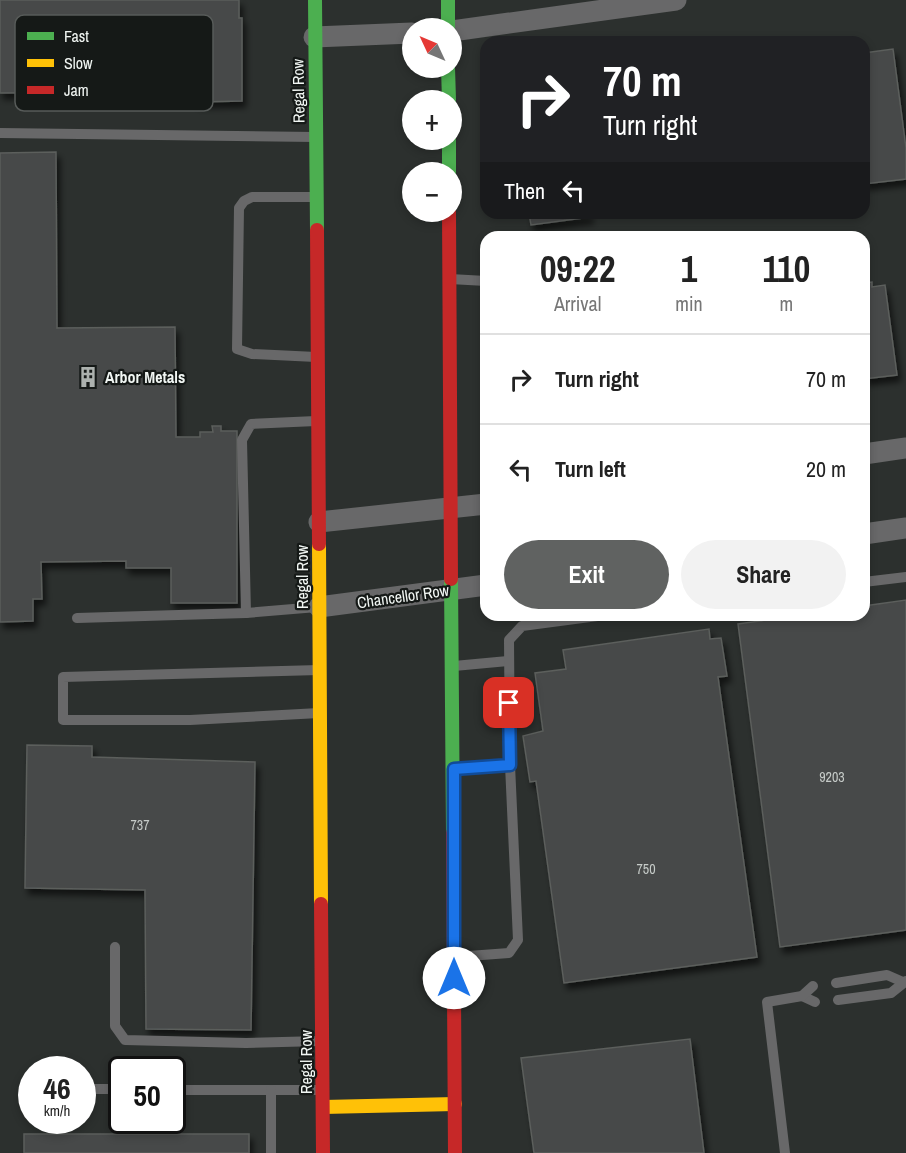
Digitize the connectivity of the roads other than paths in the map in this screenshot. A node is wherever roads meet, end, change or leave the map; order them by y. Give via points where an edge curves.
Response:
1 (315, 0) edge
2 (448, 0) edge
3 (676, 0) edge
4 (449, 18) edge
5 (462, 28) edge
6 (402, 33) edge
7 (315, 37) junction
8 (0, 133) edge
9 (315, 136) junction
10 (316, 197) junction
11 (449, 222) edge
12 (449, 279) junction
13 (480, 281) edge
14 (317, 357) junction
15 (318, 421) junction
16 (906, 448) edge
17 (870, 453) edge
18 (480, 505) edge
19 (451, 507) junction
20 (319, 522) junction
21 (906, 528) edge
22 (870, 533) edge
23 (906, 577) edge
24 (870, 581) edge
25 (480, 586) edge
26 (453, 590) junction
27 (319, 607) junction
28 (246, 613) junction
29 (77, 618) dead end
30 (560, 621) edge
31 (508, 661) junction
32 (453, 666) junction
33 (320, 670) junction
34 (320, 713) junction
35 (510, 765) junction
36 (454, 769) junction
37 (115, 947) dead end
38 (454, 957) junction
39 (905, 982) edge
40 (836, 983) dead end
41 (813, 986) dead end
42 (802, 996) junction
43 (838, 1000) dead end
44 (815, 1002) dead end
45 (323, 1040) junction
46 (186, 1090) edge
47 (271, 1090) junction
48 (323, 1090) junction
49 (455, 1104) junction
50 (323, 1107) junction
51 (271, 1153) edge
52 (323, 1153) edge
53 (455, 1153) edge
54 (785, 1153) edge

1 - 7 main road, Regal Row
2 - 4 main road
3 - 5 street
6 - 7 street
7 - 9 main road, Regal Row
8 - 9 lane
9 - 10 main road, Regal Row
10 - 14 main road, Regal Row
10 - 14 lane via 252,197 240,208 237,349 252,354
11 - 12 main road
12 - 13 lane
12 - 19 main road
14 - 15 main road, Regal Row
15 - 20 main road, Regal Row
15 - 28 lane via 250,424 242,440
16 - 17 street
18 - 19 street
19 - 20 street
19 - 26 main road
20 - 27 main road, Regal Row
21 - 22 street
23 - 24 lane
25 - 26 street, Chancellor Row
26 - 27 street, Chancellor Row
26 - 32 main road
27 - 28 lane
27 - 33 main road, Regal Row
28 - 29 lane
30 - 31 lane via 522,626 509,640
31 - 32 lane
31 - 35 lane
32 - 36 main road
33 - 34 main road, Regal Row
33 - 34 lane via 63,677 63,720 190,720
34 - 45 main road, Regal Row
35 - 36 lane
35 - 38 lane via 518,940 508,953
36 - 38 main road
37 - 45 lane via 115,1026 125,1040
38 - 49 main road
39 - 40 lane via 888,975
39 - 43 lane via 891,993
41 - 42 lane
42 - 44 lane
42 - 54 lane via 768,1002
45 - 48 main road, Regal Row
46 - 47 lane
47 - 48 lane
47 - 51 lane
48 - 50 main road, Regal Row
49 - 50 main road
49 - 53 main road
50 - 52 main road, Regal Row

